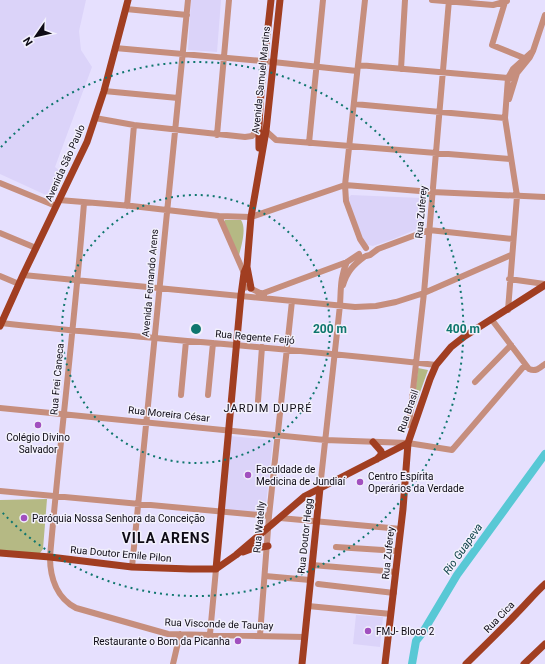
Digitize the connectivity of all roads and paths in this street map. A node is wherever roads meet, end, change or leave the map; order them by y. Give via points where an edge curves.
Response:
1 (128, 0) edge
2 (188, 0) edge
3 (229, 0) edge
4 (271, 0) edge
5 (280, 0) edge
6 (323, 0) edge
7 (365, 0) edge
8 (405, 0) edge
9 (432, 0) edge
10 (449, 1) edge
11 (507, 1) edge
12 (126, 9) junction
13 (187, 15) junction
14 (545, 15) edge
15 (115, 48) junction
16 (533, 51) junction
17 (184, 54) junction
18 (224, 57) junction
19 (524, 58) junction
20 (264, 61) junction
21 (273, 62) junction
22 (317, 66) junction
23 (357, 68) junction
24 (401, 69) junction
25 (442, 72) junction
26 (515, 77) junction
27 (508, 78) junction
28 (104, 91) junction
29 (178, 98) junction
30 (354, 104) junction
31 (506, 108) junction
32 (439, 112) junction
33 (95, 118) junction
34 (505, 118) junction
35 (134, 125) junction
36 (175, 130) junction
37 (262, 130) junction
38 (217, 135) junction
39 (310, 143) junction
40 (350, 145) junction
41 (436, 152) junction
42 (511, 159) junction
43 (0, 183) edge
44 (345, 185) junction
45 (432, 192) junction
46 (517, 196) junction
47 (545, 198) edge
48 (57, 203) junction
49 (84, 203) junction
50 (127, 206) junction
51 (167, 210) junction
52 (219, 216) junction
53 (251, 217) junction
54 (429, 230) junction
55 (0, 233) edge
56 (513, 239) junction
57 (36, 248) junction
58 (364, 252) junction
59 (511, 255) junction
60 (347, 262) junction
61 (245, 269) junction
62 (23, 275) junction
63 (0, 276) edge
64 (509, 280) junction
65 (78, 281) junction
66 (19, 284) junction
67 (545, 284) edge
68 (160, 288) junction
69 (252, 289) junction
70 (341, 290) junction
71 (242, 292) junction
72 (424, 293) junction
73 (261, 294) junction
74 (249, 297) junction
75 (271, 298) junction
76 (292, 301) junction
77 (340, 305) junction
78 (508, 310) junction
79 (492, 320) junction
80 (1, 325) edge
81 (72, 330) junction
82 (155, 338) junction
83 (186, 341) junction
84 (213, 343) junction
85 (237, 345) junction
86 (511, 345) junction
87 (262, 347) junction
88 (287, 350) junction
89 (334, 354) junction
90 (416, 363) junction
91 (545, 364) edge
92 (436, 365) junction
93 (525, 365) junction
94 (475, 382) dead end
95 (181, 395) dead end
96 (208, 395) dead end
97 (258, 401) dead end
98 (0, 408) edge
99 (64, 413) junction
100 (414, 416) junction
101 (147, 422) junction
102 (409, 425) dead end
103 (228, 430) junction
104 (279, 434) junction
105 (325, 440) junction
106 (373, 442) junction
107 (408, 443) junction
108 (377, 459) junction
109 (320, 488) junction
110 (0, 491) edge
111 (55, 496) junction
112 (138, 504) junction
113 (220, 512) junction
114 (269, 516) junction
115 (280, 518) junction
116 (316, 521) junction
117 (269, 527) junction
118 (400, 529) junction
119 (268, 546) junction
120 (336, 547) dead end
121 (398, 551) junction
122 (0, 553) edge
123 (236, 555) junction
124 (50, 557) junction
125 (312, 565) junction
126 (132, 567) junction
127 (216, 569) junction
128 (396, 572) junction
129 (265, 576) junction
130 (310, 580) junction
131 (318, 584) dead end
132 (545, 584) edge
133 (394, 593) junction
134 (308, 606) junction
135 (391, 614) junction
136 (180, 634) junction
137 (210, 634) junction
138 (260, 635) junction
139 (305, 637) junction
140 (545, 644) edge
141 (173, 664) edge
142 (302, 664) edge
143 (385, 664) edge
144 (466, 664) edge
145 (524, 664) edge

1 - 12 main road, Avenida São Paulo
2 - 13 street, Avenida Fernando Arens
3 - 18 street
4 - 20 main road, Avenida Samuel Martins
5 - 21 main road, Avenida Samuel Martins
6 - 22 street
7 - 23 street
8 - 24 street
9 - 10 street
10 - 11 street via 492,5
10 - 25 street, Rua Zuferey
11 - 19 street via 492,45
12 - 13 street
12 - 15 main road, Avenida São Paulo
13 - 17 street, Avenida Fernando Arens
14 - 16 street
15 - 17 street
15 - 28 main road, Avenida São Paulo
16 - 19 street
16 - 26 street
17 - 18 street
17 - 29 street, Avenida Fernando Arens
18 - 20 street
18 - 38 street
19 - 27 street
20 - 21 street
20 - 37 main road, Avenida Samuel Martins
21 - 22 street
21 - 37 main road, Avenida Samuel Martins
22 - 23 street
22 - 39 street
23 - 24 street
23 - 30 street
24 - 25 street
25 - 27 street
25 - 32 street, Rua Zuferey
26 - 27 street
26 - 31 street
27 - 31 street
28 - 29 street
28 - 33 main road, Avenida São Paulo
29 - 36 street, Avenida Fernando Arens
30 - 32 street
30 - 40 street
31 - 34 street
32 - 34 street
32 - 41 street, Rua Zuferey
33 - 35 street
33 - 48 main road, Avenida São Paulo via 87,142
34 - 42 street
35 - 36 street
35 - 50 street
36 - 38 street
36 - 51 street, Avenida Fernando Arens
37 - 38 street via 245,138
37 - 39 street via 276,140
37 - 53 main road, Avenida Samuel Martins via 260,163
39 - 40 street
40 - 41 street
40 - 44 street
41 - 42 street
41 - 45 street, Rua Zuferey
42 - 46 street
43 - 48 street
44 - 45 street
44 - 53 street
44 - 58 street via 346,201
45 - 46 street
45 - 54 street, Rua Zuferey
46 - 47 street
46 - 56 street
48 - 49 street
48 - 57 main road, Avenida São Paulo
49 - 50 street
49 - 65 street, Rua Frei Caneca
50 - 51 street
51 - 52 street
51 - 68 street, Avenida Fernando Arens
52 - 53 street
52 - 61 street
53 - 61 main road, Avenida Samuel Martins
54 - 56 street
54 - 58 street via 378,250
54 - 72 street, Rua Zuferey
55 - 57 street
56 - 59 street
57 - 62 main road, Avenida São Paulo
58 - 60 street
58 - 70 street, Rua Doutor Hegg via 346,276
59 - 64 street
59 - 72 street
60 - 70 street, Rua Doutor Hegg via 343,269
60 - 73 street
61 - 69 main road
61 - 71 main road, Avenida Samuel Martins
62 - 65 street
62 - 66 main road, Avenida São Paulo
63 - 66 street
64 - 67 street
64 - 78 street
65 - 68 street
65 - 81 street, Rua Frei Caneca
66 - 80 main road, Avenida São Paulo
67 - 78 main road, Rua Brasil
68 - 71 street
68 - 82 street, Avenida Fernando Arens
69 - 71 street
69 - 73 street
69 - 74 street
70 - 77 street, Rua Doutor Hegg
71 - 74 street
71 - 85 main road, Avenida Samuel Martins
72 - 77 street via 376,306
72 - 90 street, Rua Zuferey
73 - 75 street
74 - 75 street
75 - 76 street
76 - 77 street
76 - 88 street, Rua Watelly
77 - 89 street, Rua Doutor Hegg
78 - 79 main road, Rua Brasil
79 - 86 street
79 - 92 main road, Rua Brasil via 451,347
80 - 81 street, Rua Regente Feijó
81 - 82 street, Rua Regente Feijó
81 - 99 street, Rua Frei Caneca
82 - 83 street, Rua Regente Feijó
82 - 101 street, Avenida Fernando Arens
83 - 84 street, Rua Regente Feijó
83 - 95 street
84 - 85 street, Rua Regente Feijó
84 - 96 street
85 - 87 street, Rua Regente Feijó
85 - 103 main road, Avenida Samuel Martins
86 - 93 street
86 - 94 street
87 - 88 street, Rua Regente Feijó
87 - 97 street
88 - 89 street, Rua Regente Feijó
88 - 104 street, Rua Watelly
89 - 90 street, Rua Regente Feijó
89 - 105 street, Rua Doutor Hegg
90 - 92 street, Rua Regente Feijó
90 - 100 street, Rua Zuferey
91 - 93 street via 536,370
92 - 100 main road, Rua Brasil
93 - 107 street, Rua Moreira César via 452,450
98 - 99 street, Rua Moreira César
99 - 101 street, Rua Moreira César
99 - 111 street, Rua Frei Caneca
100 - 102 street, Rua Zuferey
100 - 107 main road, Rua Brasil
101 - 103 street, Rua Moreira César
101 - 112 street, Avenida Fernando Arens
103 - 104 street, Rua Moreira César
103 - 113 main road, Avenida Samuel Martins
104 - 105 street, Rua Moreira César
104 - 114 street, Rua Watelly
105 - 106 street, Rua Moreira César
105 - 109 street, Rua Doutor Hegg
106 - 107 street, Rua Moreira César
106 - 108 main road via 381,451
107 - 108 main road, Rua Brasil
107 - 118 main road, Rua Zuferey
108 - 109 main road, Rua Brasil
109 - 115 main road, Rua Brasil via 305,496
109 - 116 main road, Rua Doutor Hegg
110 - 111 street
111 - 112 street
111 - 124 street, Rua Frei Caneca
112 - 113 street
112 - 126 street, Avenida Fernando Arens
113 - 114 street
113 - 127 main road, Avenida Samuel Martins
114 - 117 street, Rua Watelly
115 - 116 street
115 - 117 main road, Rua Brasil
116 - 118 street
116 - 125 main road, Rua Doutor Hegg
117 - 119 street, Rua Watelly
117 - 123 main road, Rua Brasil
118 - 121 main road, Rua Zuferey
119 - 123 main road
119 - 129 street, Rua Watelly
120 - 121 street
121 - 128 main road, Rua Zuferey
122 - 124 main road, Rua Doutor Emile Pilon
123 - 127 main road
124 - 126 main road, Rua Doutor Emile Pilon
124 - 136 street, Rua Visconde de Taunay via 50,570 54,581 70,605 157,632
125 - 128 street
125 - 130 main road, Rua Doutor Hegg
126 - 127 main road, Rua Doutor Emile Pilon
127 - 137 street
128 - 133 main road, Rua Zuferey
129 - 130 street
129 - 138 street, Rua Watelly
130 - 134 main road, Rua Doutor Hegg
131 - 133 street
132 - 144 main road, Rua Cica
133 - 135 main road, Rua Zuferey
134 - 135 street
134 - 139 main road, Rua Doutor Hegg
135 - 143 main road, Rua Zuferey
136 - 137 street, Rua Visconde de Taunay
136 - 141 street
137 - 138 street, Rua Visconde de Taunay
138 - 139 street, Rua Visconde de Taunay
139 - 142 main road, Rua Doutor Hegg
140 - 145 main road

